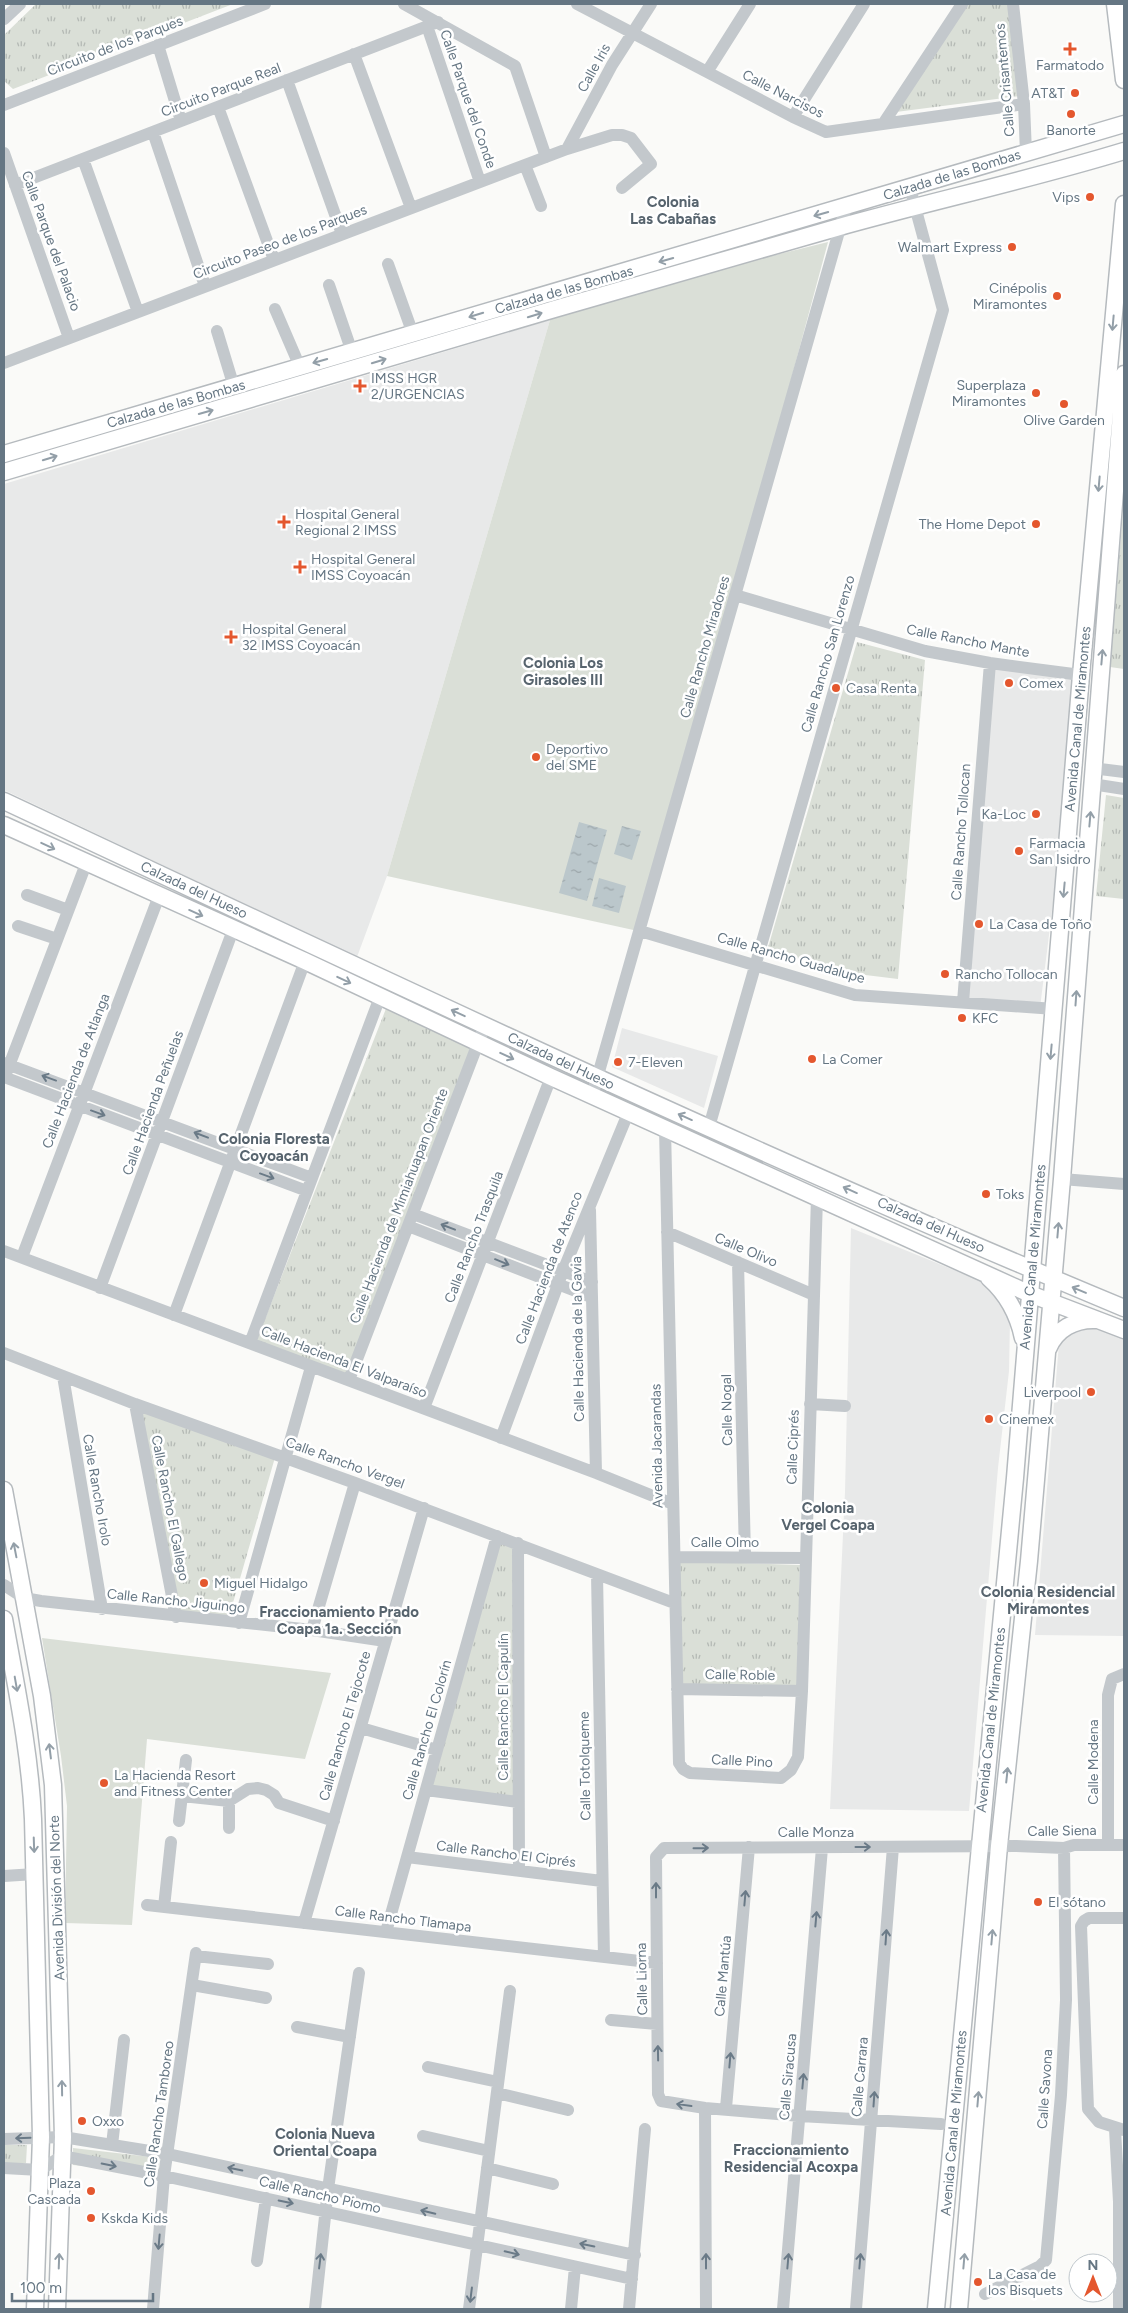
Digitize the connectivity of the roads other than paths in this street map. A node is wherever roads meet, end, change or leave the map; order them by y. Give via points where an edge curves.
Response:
1 (20, 4) edge
2 (265, 4) edge
3 (404, 4) edge
4 (577, 4) edge
5 (651, 4) edge
6 (750, 4) edge
7 (864, 4) edge
8 (962, 4) edge
9 (1013, 4) edge
10 (1115, 4) edge
11 (4, 20) edge
12 (433, 24) junction
13 (632, 33) junction
14 (158, 46) junction
15 (354, 54) junction
16 (707, 72) junction
17 (287, 80) junction
18 (1124, 80) edge
19 (6, 101) edge
20 (1024, 104) junction
21 (218, 107) junction
22 (793, 117) junction
23 (181, 121) junction
24 (884, 124) junction
25 (1124, 124) edge
26 (152, 132) junction
27 (567, 149) junction
28 (1124, 151) edge
29 (4, 153) edge
30 (1026, 153) junction
31 (546, 157) junction
32 (83, 159) junction
33 (525, 165) junction
34 (935, 180) junction
35 (480, 182) junction
36 (15, 185) junction
37 (622, 188) dead end
38 (910, 188) junction
39 (1124, 204) edge
40 (541, 206) dead end
41 (846, 206) junction
42 (411, 208) junction
43 (916, 208) junction
44 (840, 227) junction
45 (342, 234) junction
46 (274, 260) junction
47 (388, 264) dead end
48 (329, 285) dead end
49 (205, 286) junction
50 (276, 309) dead end
51 (138, 312) junction
52 (216, 331) dead end
53 (413, 334) junction
54 (69, 338) junction
55 (352, 352) junction
56 (4, 363) edge
57 (300, 367) junction
58 (1124, 374) edge
59 (234, 387) junction
60 (4, 454) edge
61 (4, 472) edge
62 (735, 595) junction
63 (851, 629) junction
64 (990, 663) junction
65 (1081, 675) junction
66 (1092, 768) junction
67 (1124, 772) edge
68 (1092, 784) junction
69 (1124, 789) edge
70 (4, 801) edge
71 (4, 826) edge
72 (86, 864) junction
73 (27, 895) dead end
74 (159, 896) junction
75 (68, 910) junction
76 (18, 926) dead end
77 (234, 930) junction
78 (640, 931) junction
79 (57, 940) junction
80 (305, 961) junction
81 (756, 964) junction
82 (380, 997) junction
83 (963, 1002) junction
84 (1055, 1009) junction
85 (485, 1025) junction
86 (477, 1042) junction
87 (6, 1063) edge
88 (4, 1077) edge
89 (551, 1077) junction
90 (598, 1078) junction
91 (85, 1091) junction
92 (592, 1096) junction
93 (79, 1106) junction
94 (629, 1111) junction
95 (162, 1121) junction
96 (665, 1128) junction
97 (709, 1128) junction
98 (157, 1135) junction
99 (236, 1149) junction
100 (231, 1162) junction
101 (312, 1178) junction
102 (1062, 1179) junction
103 (1124, 1184) edge
104 (307, 1191) junction
105 (817, 1197) junction
106 (590, 1205) junction
107 (410, 1220) junction
108 (667, 1232) junction
109 (485, 1249) junction
110 (4, 1251) edge
111 (22, 1257) junction
112 (738, 1262) junction
113 (1032, 1270) junction
114 (563, 1271) junction
115 (981, 1272) junction
116 (1053, 1279) junction
117 (592, 1282) junction
118 (558, 1284) junction
119 (100, 1288) junction
120 (1030, 1294) junction
121 (814, 1295) junction
122 (591, 1297) junction
123 (1050, 1302) junction
124 (1124, 1308) edge
125 (174, 1314) junction
126 (1117, 1326) edge
127 (250, 1342) junction
128 (4, 1353) edge
129 (1046, 1356) junction
130 (1024, 1364) junction
131 (311, 1367) junction
132 (63, 1376) junction
133 (349, 1380) junction
134 (135, 1404) junction
135 (810, 1404) junction
136 (845, 1406) dead end
137 (424, 1408) junction
138 (501, 1438) junction
139 (285, 1457) junction
140 (596, 1473) junction
141 (355, 1482) junction
142 (4, 1490) edge
143 (673, 1504) junction
144 (424, 1508) junction
145 (497, 1536) junction
146 (518, 1543) junction
147 (745, 1556) junction
148 (675, 1557) junction
149 (805, 1558) junction
150 (597, 1574) junction
151 (4, 1585) edge
152 (24, 1598) junction
153 (674, 1603) junction
154 (102, 1609) junction
155 (176, 1617) junction
156 (4, 1619) edge
157 (238, 1623) junction
158 (312, 1630) junction
159 (385, 1641) junction
160 (1118, 1677) edge
161 (677, 1689) junction
162 (802, 1691) junction
163 (361, 1728) junction
164 (437, 1750) junction
165 (798, 1757) joint
166 (186, 1760) dead end
167 (679, 1763) joint
168 (32, 1785) junction
169 (53, 1785) junction
170 (426, 1790) junction
171 (182, 1796) junction
172 (229, 1801) junction
173 (518, 1802) junction
174 (54, 1804) junction
175 (33, 1807) junction
176 (334, 1821) junction
177 (179, 1822) dead end
178 (229, 1828) dead end
179 (171, 1842) dead end
180 (1108, 1845) junction
181 (1124, 1845) edge
182 (980, 1846) junction
183 (999, 1846) junction
184 (749, 1847) junction
185 (893, 1847) junction
186 (822, 1848) junction
187 (1064, 1848) junction
188 (407, 1857) junction
189 (656, 1857) joint
190 (520, 1871) junction
191 (35, 1874) junction
192 (4, 1876) edge
193 (602, 1881) junction
194 (147, 1905) dead end
195 (164, 1907) junction
196 (1124, 1918) edge
197 (304, 1923) junction
198 (386, 1932) junction
199 (604, 1957) junction
200 (656, 1963) junction
201 (268, 1964) dead end
202 (359, 1974) dead end
203 (192, 1985) junction
204 (510, 1991) dead end
205 (266, 1998) dead end
206 (60, 2006) junction
207 (38, 2007) junction
208 (611, 2020) dead end
209 (657, 2024) junction
210 (60, 2027) junction
211 (297, 2027) dead end
212 (39, 2028) junction
213 (350, 2037) junction
214 (124, 2040) dead end
215 (428, 2067) dead end
216 (497, 2088) junction
217 (705, 2108) junction
218 (726, 2108) junction
219 (568, 2110) dead end
220 (800, 2116) junction
221 (872, 2121) junction
222 (941, 2124) dead end
223 (645, 2129) dead end
224 (1120, 2129) edge
225 (423, 2136) dead end
226 (42, 2137) junction
227 (63, 2137) junction
228 (4, 2139) edge
229 (112, 2145) junction
230 (490, 2151) junction
231 (168, 2154) junction
232 (62, 2156) junction
233 (4, 2168) edge
234 (487, 2168) junction
235 (40, 2170) junction
236 (164, 2176) junction
237 (553, 2184) dead end
238 (328, 2189) junction
239 (266, 2198) junction
240 (1121, 2201) edge
241 (326, 2211) junction
242 (480, 2223) junction
243 (477, 2246) junction
244 (635, 2255) junction
245 (257, 2261) dead end
246 (575, 2267) junction
247 (632, 2279) junction
248 (985, 2294) dead end
249 (36, 2309) edge
250 (57, 2309) edge
251 (153, 2309) edge
252 (314, 2309) edge
253 (470, 2309) edge
254 (571, 2309) edge
255 (629, 2309) edge
256 (706, 2309) edge
257 (784, 2309) edge
258 (856, 2309) edge
259 (936, 2309) edge
260 (959, 2309) edge
261 (1118, 2309) edge

1 - 11 street
2 - 14 street, Circuito de los Parques
3 - 12 street
4 - 13 street, Calle Narcisos
5 - 13 street, Calle Iris
6 - 16 street
7 - 22 street
8 - 24 street
9 - 20 street, Calle Crisantemos
10 - 18 main road
12 - 15 street, Circuito Parque Real
12 - 31 street via 515,66
12 - 35 street, Calle Parque del Conde
13 - 16 street, Calle Narcisos
13 - 27 street, Calle Iris
14 - 19 street, Circuito de los Parques
14 - 23 street
15 - 17 street, Circuito Parque Real
15 - 42 street
16 - 22 street, Calle Narcisos
17 - 21 street, Circuito Parque Real
17 - 45 street
20 - 24 street, Calle Narcisos
20 - 30 street, Calle Crisantemos
21 - 23 street, Circuito Parque Real
21 - 46 street
22 - 24 street, Calle Narcisos via 826,132
23 - 26 street, Circuito Parque Real
25 - 30 main road, Calzada de las Bombas
26 - 32 street, Circuito Parque Real
26 - 49 street
27 - 31 street, Circuito Paseo de los Parques
27 - 37 street, Circuito Paseo de los Parques via 612,135 631,138 651,164
28 - 43 main road, Calzada de las Bombas
29 - 36 street, Calle Parque del Palacio
30 - 34 main road, Calzada de las Bombas
31 - 33 street, Circuito Paseo de los Parques
32 - 36 street, Circuito Parque Real
32 - 51 street
33 - 35 street, Circuito Paseo de los Parques
33 - 40 street
34 - 38 main road, Calzada de las Bombas
34 - 43 main road via 919,197
35 - 42 street, Circuito Paseo de los Parques
36 - 54 street, Calle Parque del Palacio
38 - 41 main road, Calzada de las Bombas
38 - 43 street, Calle Rancho San Lorenzo
39 -> 65 main road, Avenida Canal de Miramontes
41 - 44 street, Calle Rancho Miradores
41 -> 53 main road, Calzada de las Bombas
42 - 45 street, Circuito Paseo de los Parques
43 - 44 main road, Calzada de las Bombas
43 - 63 street, Calle Rancho San Lorenzo via 943,310
61 -> 44 main road, Calzada de las Bombas
44 - 62 street, Calle Rancho Miradores
45 - 46 street, Circuito Paseo de los Parques
46 - 49 street, Circuito Paseo de los Parques
47 - 53 street
48 - 55 street
49 - 51 street, Circuito Paseo de los Parques
50 - 57 street
51 - 54 street, Circuito Paseo de los Parques
52 - 59 street
53 - 55 main road, Calzada de las Bombas
54 - 56 street, Circuito Paseo de los Parques
55 -> 57 main road, Calzada de las Bombas
57 - 59 main road, Calzada de las Bombas
66 -> 58 main road, Avenida Canal de Miramontes
59 - 60 main road, Calzada de las Bombas
62 - 63 street, Calle Rancho Mante
62 - 78 street, Calle Rancho Miradores
63 - 64 street, Calle Rancho Mante via 925,651
63 - 81 street, Calle Rancho San Lorenzo
64 - 65 street, Calle Rancho Mante
64 - 83 street, Calle Rancho Tollocan
65 -> 84 main road, Avenida Canal de Miramontes
66 - 67 street
66 - 68 main road, Avenida Canal de Miramontes
68 - 69 street
102 -> 68 main road, Avenida Canal de Miramontes
85 -> 70 main road, Calzada del Hueso
71 -> 72 main road, Calzada del Hueso
72 - 74 main road, Calzada del Hueso
72 - 75 street
73 - 75 street
74 -> 77 main road, Calzada del Hueso
74 - 91 street, Calle Hacienda de Atlanga
75 - 79 street
76 - 79 street
77 - 80 main road, Calzada del Hueso
77 - 95 street, Calle Hacienda Peñuelas
78 - 81 street, Calle Rancho Guadalupe
78 - 90 street, Calle Rancho Miradores
79 - 87 street
80 -> 82 main road, Calzada del Hueso
80 - 99 street
81 - 83 street, Calle Rancho Guadalupe via 855,994
81 - 97 street, Calle Rancho San Lorenzo
82 - 86 main road, Calzada del Hueso
82 - 101 street
83 - 84 street, Calle Rancho Guadalupe
84 -> 113 main road, Avenida Canal de Miramontes
85 - 86 street, Calle Hacienda de Mimiahuapan Oriente
85 - 90 main road, Calzada del Hueso
86 -> 89 main road, Calzada del Hueso
86 - 107 street, Calle Hacienda de Mimiahuapan Oriente
87 - 88 street
91 -> 87 street
88 - 93 street
89 - 92 main road, Calzada del Hueso
89 - 109 street, Calle Rancho Trasquila
90 - 92 street, Calle Rancho Miradores
97 -> 90 main road, Calzada del Hueso
91 - 93 street, Calle Hacienda de Atlanga
91 - 95 street
92 - 94 main road, Calzada del Hueso
93 -> 98 street
93 - 111 street, Calle Hacienda de Atlanga
94 - 96 main road, Calzada del Hueso
94 - 106 street, Calle Hacienda de Atenco
95 - 98 street, Calle Hacienda Peñuelas
99 -> 95 street
96 - 105 main road, Calzada del Hueso
96 - 108 street, Avenida Jacarandas
113 -> 97 main road, Calzada del Hueso
98 - 100 street
98 - 119 street, Calle Hacienda Peñuelas
99 - 100 street
99 - 101 street
100 -> 104 street
100 - 125 street
101 - 104 street
102 - 103 street
116 -> 102 main road, Avenida Canal de Miramontes
104 - 127 street
105 - 115 main road, Calzada del Hueso
105 - 121 street, Calle Ciprés
106 - 114 street, Calle Hacienda de Atenco
106 - 117 street, Calle Hacienda de la Gavia
107 - 109 street
107 - 133 street, Calle Hacienda de Mimiahuapan Oriente
108 - 112 street, Calle Olivo
108 - 143 street, Avenida Jacarandas
109 - 114 street
109 -> 118 street
109 - 137 street, Calle Rancho Trasquila
110 - 111 street, Calle Hacienda El Valparaíso
111 - 119 street, Calle Hacienda El Valparaíso
112 - 121 street, Calle Olivo
112 - 147 street, Calle Nogal
113 - 116 main road, Calzada del Hueso
113 - 120 main road, Avenida Canal de Miramontes
114 - 117 street
114 - 118 street, Calle Hacienda de Atenco
115 - 120 main road, Calzada del Hueso
115 - 130 main road via 1000,1289 1014,1310 1024,1342
116 - 123 main road, Avenida Canal de Miramontes
124 -> 116 main road, Calzada del Hueso
117 - 122 street, Calle Hacienda de la Gavia
118 - 122 street
118 - 138 street, Calle Hacienda de Atenco
119 - 125 street, Calle Hacienda El Valparaíso
120 - 123 main road, Calzada del Hueso
120 - 130 main road, Avenida Canal de Miramontes
121 - 135 street, Calle Ciprés
122 - 140 street, Calle Hacienda de la Gavia
123 - 126 main road, Calzada del Hueso
123 - 129 main road, Avenida Canal de Miramontes
125 - 127 street, Calle Hacienda El Valparaíso
126 - 129 main road via 1095,1320 1072,1324 1054,1338
127 - 131 street, Calle Hacienda El Valparaíso
128 - 132 street, Calle Rancho Vergel
183 -> 129 main road, Avenida Canal de Miramontes
130 - 182 main road, Avenida Canal de Miramontes
131 - 133 street, Calle Hacienda El Valparaíso
131 - 139 street
132 - 134 street, Calle Rancho Vergel
132 - 154 street, Calle Rancho Irolo
133 - 137 street, Calle Hacienda El Valparaíso
134 - 139 street, Calle Rancho Vergel
134 - 155 street, Calle Rancho El Gallego
135 - 136 street
135 - 149 street, Calle Ciprés
137 - 138 street, Calle Hacienda El Valparaíso
138 - 140 street, Calle Hacienda El Valparaíso
139 - 141 street, Calle Rancho Vergel
139 - 157 street
140 - 143 street, Calle Hacienda El Valparaíso
141 - 144 street, Calle Rancho Vergel
141 - 158 street
152 -> 142 main road, Avenida División del Norte
143 - 148 street, Avenida Jacarandas
144 - 145 street, Calle Rancho Vergel
144 - 159 street, Calle Rancho El Tejocote
145 - 146 street, Calle Rancho Vergel
145 - 164 street, Calle Rancho El Colorín
146 - 150 street, Calle Rancho Vergel
146 - 173 street, Calle Rancho El Capulín
147 - 148 street, Calle Olmo
147 - 149 street, Calle Olmo
148 - 153 street, Avenida Jacarandas
149 - 162 street, Calle Ciprés
150 - 153 street, Calle Rancho Vergel
150 - 193 street, Calle Totolqueme
151 - 152 street
152 - 154 street, Calle Rancho Jiguingo
169 -> 152 main road, Avenida División del Norte via 42,1696
153 - 161 street, Avenida Jacarandas
154 - 155 street, Calle Rancho Jiguingo
155 - 157 street, Calle Rancho Jiguingo
156 -> 168 main road, Avenida División del Norte
157 - 158 street, Calle Rancho Jiguingo
158 - 159 street, Calle Rancho Jiguingo
159 - 163 street, Calle Rancho El Tejocote
160 - 180 street, Calle Modena via 1108,1695
161 - 162 street, Calle Roble
161 - 167 street, Avenida Jacarandas
162 - 165 street, Calle Ciprés
163 - 164 street
163 - 176 street, Calle Rancho El Tejocote
164 - 170 street, Calle Rancho El Colorín
165 - 167 street, Calle Pino via 791,1770 781,1778 690,1773
166 - 171 street
168 - 169 main road via 42,1792
168 - 175 main road, Avenida División del Norte
169 - 174 main road, Avenida División del Norte
170 - 173 street
170 - 188 street, Calle Rancho El Colorín
171 - 172 street
171 - 177 street
172 - 176 street via 248,1789 266,1790 279,1803
172 - 178 street
173 - 190 street, Calle Rancho El Capulín
174 - 175 main road via 41,1800
174 - 206 main road, Avenida División del Norte
175 -> 191 main road, Avenida División del Norte
176 - 197 street, Calle Rancho El Tejocote
179 - 195 street
180 - 181 street, Calle Siena
180 - 187 street, Calle Siena
182 - 183 street, Calle Siena
182 - 185 street, Calle Monza
182 - 259 main road, Avenida Canal de Miramontes
183 - 187 street, Calle Siena
260 -> 183 main road, Avenida Canal de Miramontes
184 - 186 street, Calle Monza
189 -> 184 street, Calle Monza via 664,1848
218 -> 184 street, Calle Mantúa
186 -> 185 street, Calle Monza
221 -> 185 street, Calle Carrara
220 -> 186 street, Calle Siracusa
187 - 248 street, Calle Savona via 1066,2000 1046,2260
188 - 190 street, Calle Rancho El Ciprés
188 - 198 street, Calle Rancho El Colorín
200 -> 189 street, Calle Liorna
190 - 193 street, Calle Rancho El Ciprés
191 - 192 street
191 - 207 main road, Avenida División del Norte
193 - 199 street, Calle Totolqueme
194 - 195 street, Calle Rancho Tlamapa
195 - 197 street, Calle Rancho Tlamapa
196 - 224 street via 1089,1918 1081,1926 1088,2109 1099,2122
197 - 198 street, Calle Rancho Tlamapa
198 - 199 street, Calle Rancho Tlamapa
199 - 200 street, Calle Rancho Tlamapa
200 - 209 street, Calle Liorna
201 - 203 street, Calle Rancho Tamboreo via 196,1954
202 - 213 street
203 - 205 street
203 - 231 street, Calle Rancho Tamboreo
204 - 216 street
206 - 207 main road via 49,2014
206 - 210 main road, Avenida División del Norte
207 - 212 main road, Avenida División del Norte
208 - 209 street
217 -> 209 street, Calle Liorna via 661,2101 658,2094
210 - 212 main road via 50,2021 43,2022
227 -> 210 main road, Avenida División del Norte
211 - 213 street
212 - 226 main road, Avenida División del Norte
213 - 238 street
214 - 229 street
215 - 216 street
216 - 219 street
216 - 230 street
217 - 218 street
256 -> 217 street
218 - 220 street
220 - 221 street
257 -> 220 street, Calle Siracusa
221 - 222 street
258 -> 221 street, Calle Carrara
223 - 244 street
224 - 240 street
225 - 230 street
226 - 227 street, Calle Rancho Piomo
226 -> 228 street, Calle Rancho Piomo
226 - 235 main road, Avenida División del Norte
227 - 229 street, Calle Rancho Piomo
227 - 232 main road, Avenida División del Norte
229 - 231 street, Calle Rancho Piomo
230 - 234 street
231 - 236 street, Calle Rancho Tamboreo
238 -> 231 street, Calle Rancho Piomo
232 - 235 street
232 -> 236 street, Calle Rancho Piomo
250 -> 232 main road, Avenida División del Norte
233 - 235 street
234 - 237 street
234 - 242 street
235 - 249 main road, Avenida División del Norte
236 - 239 street, Calle Rancho Piomo
236 -> 251 street, Calle Rancho Tamboreo
238 - 241 street
242 -> 238 street, Calle Rancho Piomo
239 -> 241 street, Calle Rancho Piomo
239 - 245 street
240 - 261 street
241 - 243 street, Calle Rancho Piomo
252 -> 241 street
242 - 243 street
244 -> 242 street, Calle Rancho Piomo
243 -> 246 street, Calle Rancho Piomo
243 -> 253 street
244 - 247 street
246 - 247 street, Calle Rancho Piomo
246 - 254 street
247 - 255 street

